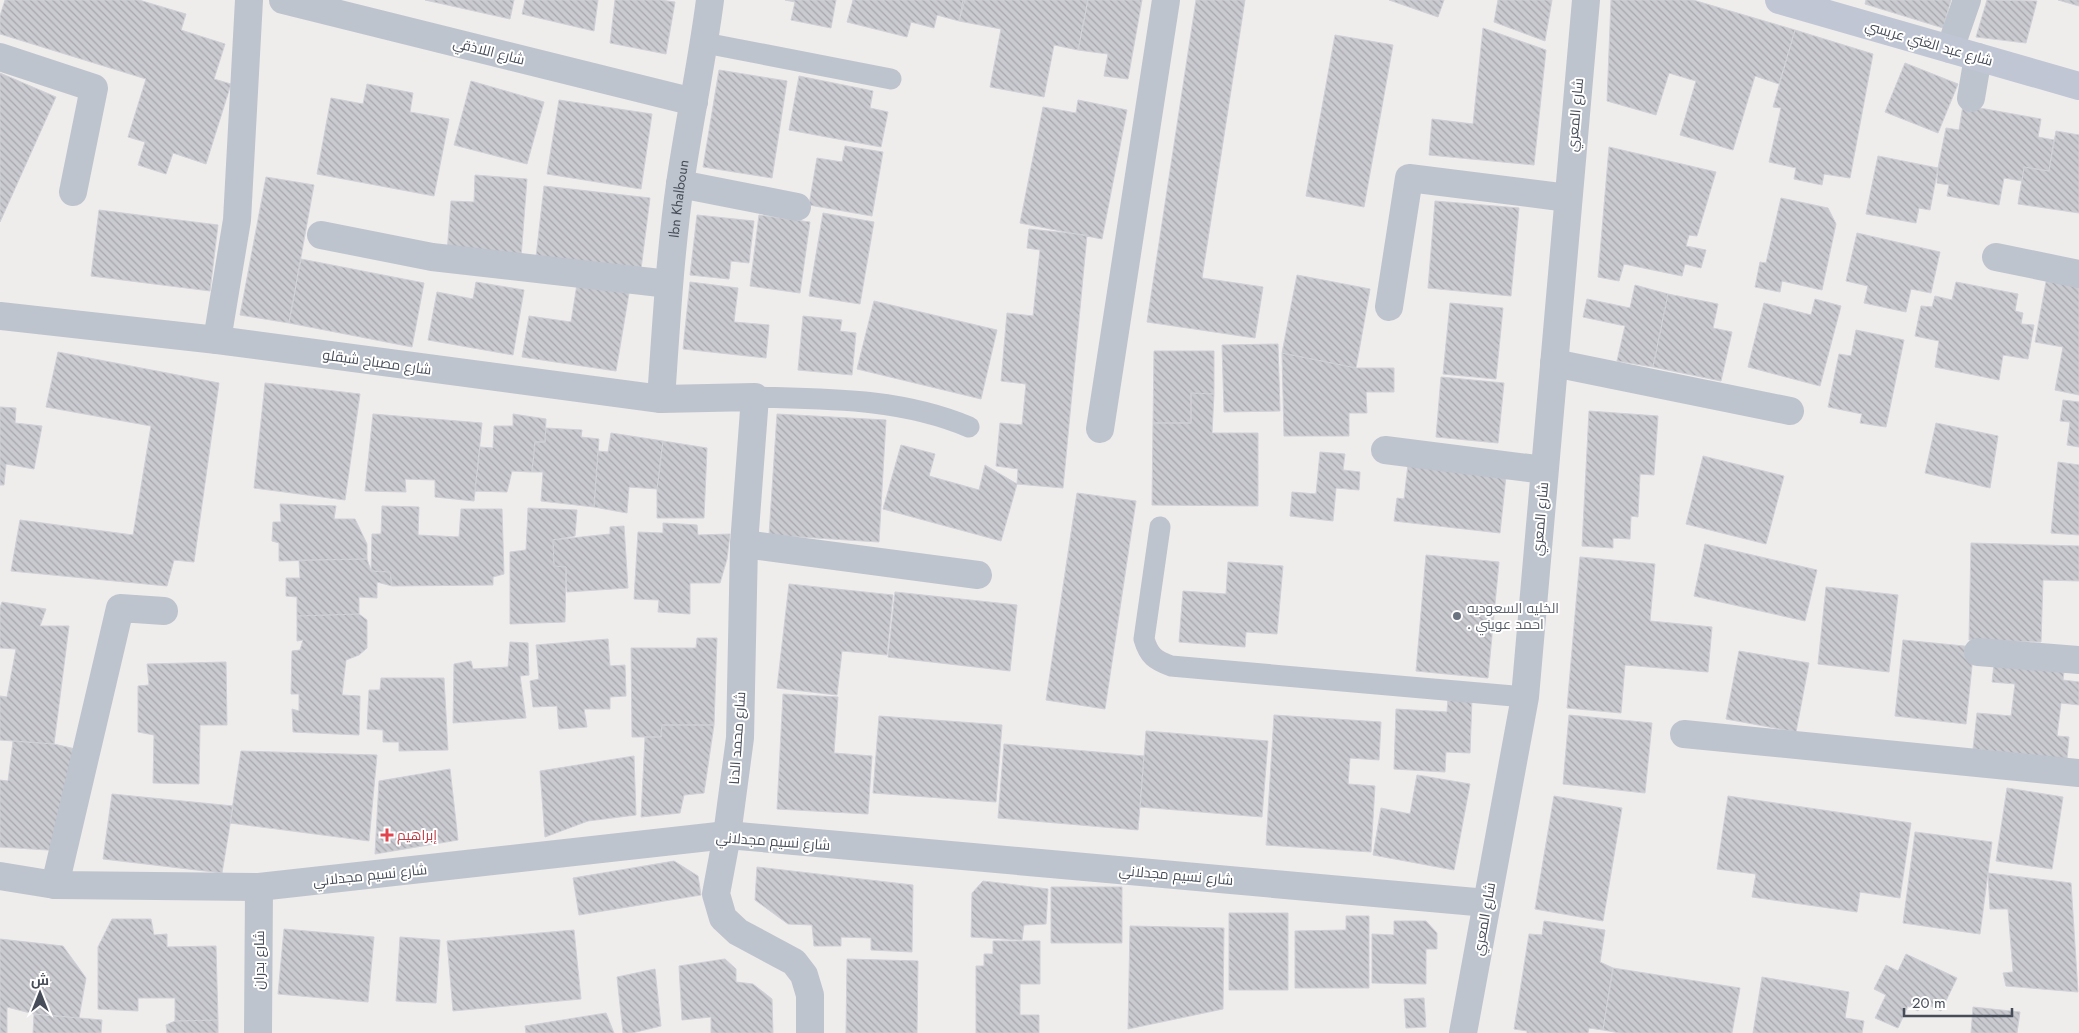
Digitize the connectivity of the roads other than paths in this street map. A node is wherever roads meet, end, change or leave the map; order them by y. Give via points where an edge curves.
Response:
1 (249, 0) edge
2 (283, 0) edge
3 (710, 0) edge
4 (1166, 0) edge
5 (1586, 0) edge
6 (1779, 0) edge
7 (1967, 0) edge
8 (705, 43) junction
9 (1950, 49) junction
10 (0, 57) edge
11 (1978, 57) junction
12 (891, 79) dead end
13 (2079, 86) edge
14 (1971, 98) dead end
15 (694, 102) junction
16 (680, 184) junction
17 (73, 192) dead end
18 (1568, 198) junction
19 (797, 207) dead end
20 (321, 235) dead end
21 (1996, 257) dead end
22 (2079, 274) edge
23 (670, 284) junction
24 (1389, 308) dead end
25 (0, 316) edge
26 (217, 340) junction
27 (1554, 363) junction
28 (755, 397) junction
29 (661, 399) junction
30 (1790, 411) dead end
31 (969, 428) dead end
32 (1100, 429) dead end
33 (1385, 450) dead end
34 (1544, 470) junction
35 (1160, 527) dead end
36 (744, 544) junction
37 (978, 576) dead end
38 (164, 611) dead end
39 (1978, 652) dead end
40 (2079, 660) edge
41 (1525, 697) junction
42 (1684, 734) dead end
43 (2079, 773) edge
44 (727, 835) junction
45 (0, 876) edge
46 (55, 885) junction
47 (259, 887) junction
48 (1487, 903) junction
49 (258, 1033) edge
50 (810, 1033) edge
51 (1464, 1033) edge

1 - 26 street via 237,220
2 - 15 street, شارع اللاذقي
3 - 8 street, Ibn Khalboun
4 - 32 street
5 - 18 street, شارع المعري
6 - 9 street, شارع عبد الغني عريسي
7 - 9 street
8 - 12 lane
8 - 15 street, Ibn Khalboun
9 - 11 street, شارع عبد الغني عريسي
10 - 17 street via 94,88
11 - 13 street, شارع عبد الغني عريسي
11 - 14 street
15 - 16 street, Ibn Khalboun
16 - 19 street
16 - 23 street, Ibn Khalboun
18 - 24 street via 1409,178
18 - 27 street, شارع المعري
20 - 23 street via 432,257
21 - 22 street
23 - 29 street, Ibn Khalboun
25 - 26 street, شارع مصباح شبقلو
26 - 29 street, شارع مصباح شبقلو
27 - 30 street
27 - 34 street, شارع المعري
28 - 29 street, شارع مصباح شبقلو
28 - 31 lane via 884,404 943,416
28 - 36 street, شارع محمد الدنا
33 - 34 street
34 - 41 street, شارع المعري
35 - 41 lane via 1144,639 1147,651 1158,661 1171,666
36 - 37 street
36 - 44 street, شارع محمد الدنا via 740,738
38 - 46 street via 120,608
39 - 40 street
41 - 48 street, شارع المعري
42 - 43 street
44 - 47 street, شارع نسيم مجدلاني
44 - 48 street, شارع نسيم مجدلاني
44 - 50 street, شارع محمد الدنا via 716,894 723,918 738,932 794,962 804,975 810,994
45 - 46 street, شارع نسيم مجدلاني
46 - 47 street, شارع نسيم مجدلاني
47 - 49 street, شارع بدران
48 - 51 street, شارع المعري

